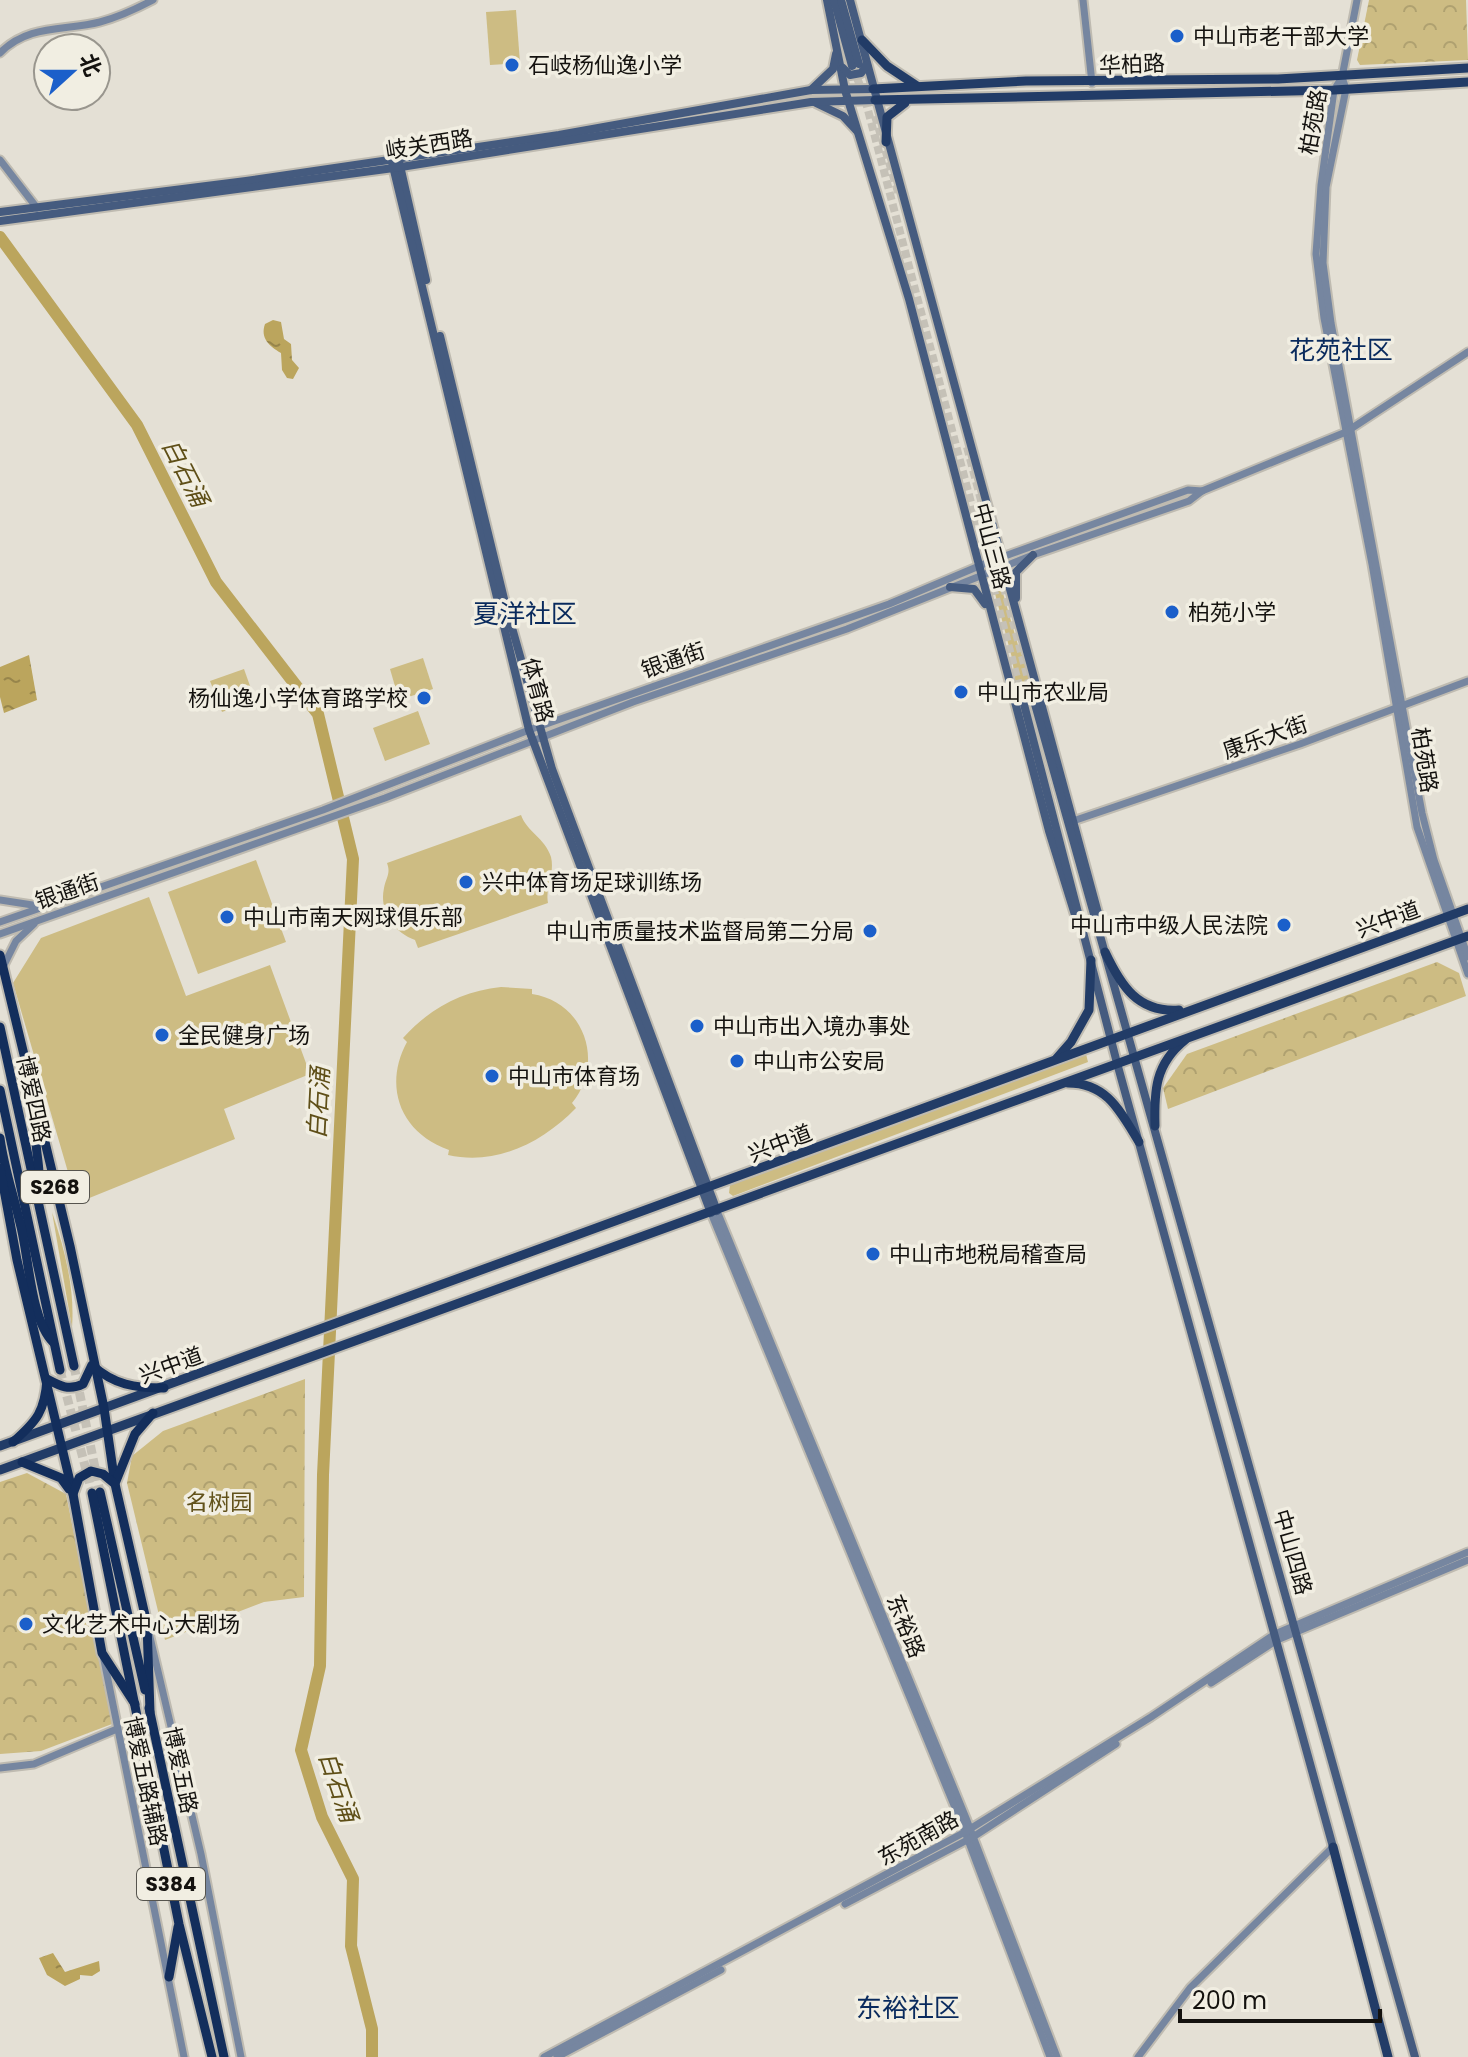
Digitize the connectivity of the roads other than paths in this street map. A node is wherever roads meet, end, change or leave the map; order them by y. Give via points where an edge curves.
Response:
1 (153, 0) edge
2 (827, 0) edge
3 (834, 0) edge
4 (841, 0) edge
5 (850, 0) edge
6 (1083, 0) edge
7 (1357, 0) edge
8 (862, 40) junction
9 (837, 45) junction
10 (0, 53) edge
11 (841, 64) junction
12 (860, 65) junction
13 (1468, 68) edge
14 (1342, 77) junction
15 (1468, 82) edge
16 (1092, 83) junction
17 (920, 88) junction
18 (873, 89) junction
19 (1346, 89) junction
20 (811, 90) junction
21 (845, 90) junction
22 (1334, 90) junction
23 (849, 100) junction
24 (875, 100) junction
25 (912, 100) junction
26 (811, 102) junction
27 (863, 140) junction
28 (886, 142) junction
29 (395, 158) junction
30 (0, 160) edge
31 (397, 168) junction
32 (37, 208) junction
33 (0, 212) edge
34 (14, 215) junction
35 (0, 221) edge
36 (1468, 352) edge
37 (1348, 430) junction
38 (1202, 491) junction
39 (1033, 555) junction
40 (1001, 563) junction
41 (981, 571) junction
42 (950, 587) junction
43 (1027, 646) junction
44 (1002, 653) junction
45 (1468, 681) edge
46 (1031, 690) tunnel mouth
47 (1021, 693) tunnel mouth
48 (1401, 706) junction
49 (540, 727) junction
50 (529, 730) junction
51 (544, 738) junction
52 (533, 741) junction
53 (325, 814) junction
54 (1073, 821) junction
55 (0, 900) edge
56 (41, 907) junction
57 (1468, 909) edge
58 (1450, 917) junction
59 (42, 918) junction
60 (0, 922) edge
61 (0, 934) edge
62 (1462, 939) edge
63 (1105, 954) junction
64 (0, 955) edge
65 (1468, 957) edge
66 (1091, 960) junction
67 (3, 967) junction
68 (1468, 974) edge
69 (1190, 1010) junction
70 (0, 1027) edge
71 (1129, 1033) junction
72 (1191, 1036) junction
73 (1111, 1040) junction
74 (1135, 1056) junction
75 (1055, 1060) junction
76 (1117, 1063) junction
77 (1060, 1082) junction
78 (0, 1090) edge
79 (40, 1114) junction
80 (1155, 1126) junction
81 (0, 1138) edge
82 (1139, 1142) junction
83 (0, 1168) edge
84 (706, 1191) junction
85 (37, 1195) junction
86 (714, 1212) junction
87 (54, 1343) junction
88 (92, 1365) junction
89 (74, 1366) tunnel mouth
90 (60, 1370) tunnel mouth
91 (47, 1379) junction
92 (164, 1388) junction
93 (147, 1394) junction
94 (104, 1408) junction
95 (153, 1413) junction
96 (56, 1425) junction
97 (107, 1431) junction
98 (13, 1442) junction
99 (0, 1446) edge
100 (61, 1447) junction
101 (22, 1462) junction
102 (0, 1470) edge
103 (115, 1484) junction
104 (73, 1494) junction
105 (1468, 1552) edge
106 (1468, 1560) edge
107 (147, 1624) junction
108 (1296, 1631) junction
109 (1276, 1637) junction
110 (102, 1653) junction
111 (138, 1710) junction
112 (150, 1712) junction
113 (117, 1729) junction
114 (0, 1768) edge
115 (969, 1834) junction
116 (1333, 1847) junction
117 (179, 1924) junction
118 (169, 1977) junction
119 (184, 2057) edge
120 (212, 2057) edge
121 (224, 2057) edge
122 (241, 2057) edge
123 (544, 2057) edge
124 (557, 2057) edge
125 (1050, 2057) edge
126 (1057, 2057) edge
127 (1138, 2057) edge
128 (1388, 2057) edge
129 (1415, 2057) edge

1 - 10 street via 98,23 38,30
2 - 9 main road, 中山三路
3 - 12 main road
4 - 12 main road
5 - 8 main road
6 - 16 street
7 - 14 street
8 - 12 main road
8 - 17 main road
9 - 11 main road, 中山三路
9 - 20 main road via 833,69
11 - 12 main road via 850,75 861,73
11 - 21 main road, 中山三路
12 - 18 main road, 中山三路
13 - 14 main road, 华柏路
14 - 16 main road, 华柏路
14 - 19 street, 柏苑路
14 - 22 street, 柏苑路
15 - 19 main road, 华柏路
16 - 17 main road, 华柏路
17 - 18 main road, 华柏路
18 - 21 main road, 华柏路
18 - 24 main road, 中山三路
19 - 22 main road, 华柏路
19 - 37 street, 柏苑路 via 1326,187 1323,263
20 - 21 main road, 岐关西路
20 - 29 main road, 岐关西路
21 - 23 main road, 中山三路
22 - 25 main road, 华柏路
22 - 37 street, 柏苑路 via 1316,254
23 - 24 main road, 华柏路
23 - 26 main road, 岐关西路
23 - 27 main road, 中山三路
24 - 25 main road, 华柏路
24 - 28 main road, 中山三路
25 - 28 main road via 887,117
26 - 27 main road via 843,116
26 - 31 main road, 岐关西路
27 - 41 main road, 中山三路
28 - 40 main road, 中山三路
29 - 31 main road, 体育路
29 - 32 main road, 岐关西路
30 - 32 street
31 - 34 main road, 岐关西路
31 - 49 main road, 体育路
31 - 50 main road, 体育路
32 - 34 main road, 岐关西路
33 - 34 main road
34 - 35 main road
36 - 37 street
37 - 38 street
37 - 48 street, 柏苑路
38 - 39 street via 1189,501
38 - 40 street via 1188,490
39 - 40 street
39 - 43 main road via 1016,572 1014,592
40 - 41 street, 银通街
40 - 43 main road, 中山三路
41 - 42 street
41 - 44 main road, 中山三路
41 - 49 street, 银通街
42 - 44 main road via 974,589 983,598
42 - 51 street
43 - 54 main road, 中山三路
44 - 66 main road, 中山三路 via 1049,831
45 - 48 street, 康乐大街
46 - 63 main road, 中山三路
47 - 66 main road, 中山三路
48 - 54 street, 康乐大街
48 - 58 street, 柏苑路
49 - 50 street, 银通街
49 - 51 main road, 体育路
50 - 52 main road, 体育路
50 - 53 street, 银通街
51 - 52 street
51 - 84 main road, 体育路
52 - 53 street via 361,806
52 - 84 main road, 体育路
53 - 56 street, 银通街
53 - 59 street, 银通街
54 - 63 main road, 中山三路
55 - 56 street
56 - 60 street, 银通街
57 - 58 main road, 兴中道
58 - 62 street, 柏苑路
58 - 69 main road, 兴中道
59 - 61 street, 银通街
59 - 67 street via 16,941
62 - 65 street
62 - 68 street
62 - 72 main road, 兴中道
63 - 69 main road via 1131,996 1161,1012
63 - 71 main road, 中山三路
64 - 67 highway, S268
66 - 73 main road, 中山三路
66 - 75 main road via 1089,1010
67 - 79 highway, S268
69 - 71 main road, 兴中道
70 - 85 highway, 博爱四路 / S268
71 - 73 main road, 兴中道
71 - 74 main road, 中山三路
72 - 74 main road, 兴中道
72 - 80 main road via 1172,1051 1154,1087
73 - 75 main road, 兴中道
73 - 76 main road, 中山三路
74 - 76 main road, 兴中道
74 - 80 main road, 中山四路
75 - 84 main road, 兴中道
76 - 77 main road, 兴中道
76 - 82 main road, 中山四路
77 - 82 main road via 1103,1091
77 - 86 main road, 兴中道
78 - 87 highway, 博爱四路 / S268
79 - 85 highway via 33,1137 40,1180
79 - 88 highway, S268
80 - 108 main road, 中山四路
81 - 87 highway via 37,1306
82 - 109 main road, 中山四路
83 - 91 highway, S268
84 - 86 main road, 体育路
84 - 92 main road, 兴中道
85 - 89 highway, 博爱四路 / S268
86 - 95 main road, 兴中道
86 - 115 street, 东裕路
87 - 90 highway, 博爱四路 / S268
88 - 91 highway via 83,1384 75,1388
88 - 92 highway via 107,1378 134,1388
88 - 94 highway, S268
91 - 96 highway, S268
91 - 98 highway, S268 via 45,1405
92 - 93 main road, 兴中道
93 - 94 main road, 兴中道
93 - 95 main road via 143,1405
94 - 96 main road, 兴中道
94 - 97 highway, S268
95 - 97 main road, 兴中道
95 - 103 highway via 135,1434
96 - 98 main road, 兴中道
96 - 100 highway, S268
97 - 100 main road, 兴中道
97 - 103 highway
98 - 99 main road, 兴中道
100 - 101 main road, 兴中道
100 - 104 highway
101 - 102 main road, 兴中道
101 - 104 highway via 61,1478
103 - 104 highway via 103,1474 86,1472
103 - 107 highway
104 - 110 highway
105 - 108 street
106 - 108 street
107 - 112 highway
107 - 122 street, 博爱五路
108 - 109 street, 东苑南路
108 - 129 main road, 中山四路
109 - 115 street, 东苑南路
109 - 116 main road, 中山四路
110 - 111 highway
110 - 113 street, 博爱五路辅路
111 - 112 highway, 博爱五路 / S384 via 96,1492
111 - 117 highway, 博爱五路 / S384
112 - 121 highway, 博爱五路 / S384
113 - 114 street via 34,1764
113 - 118 street, 博爱五路辅路
115 - 123 street, 东苑南路
115 - 124 street, 东苑南路
115 - 125 street, 东裕路
115 - 126 street, 东裕路
116 - 127 street via 1190,1988
116 - 128 main road, 中山四路
117 - 118 highway
117 - 120 highway, 博爱五路 / S384
118 - 119 street, 博爱五路辅路

